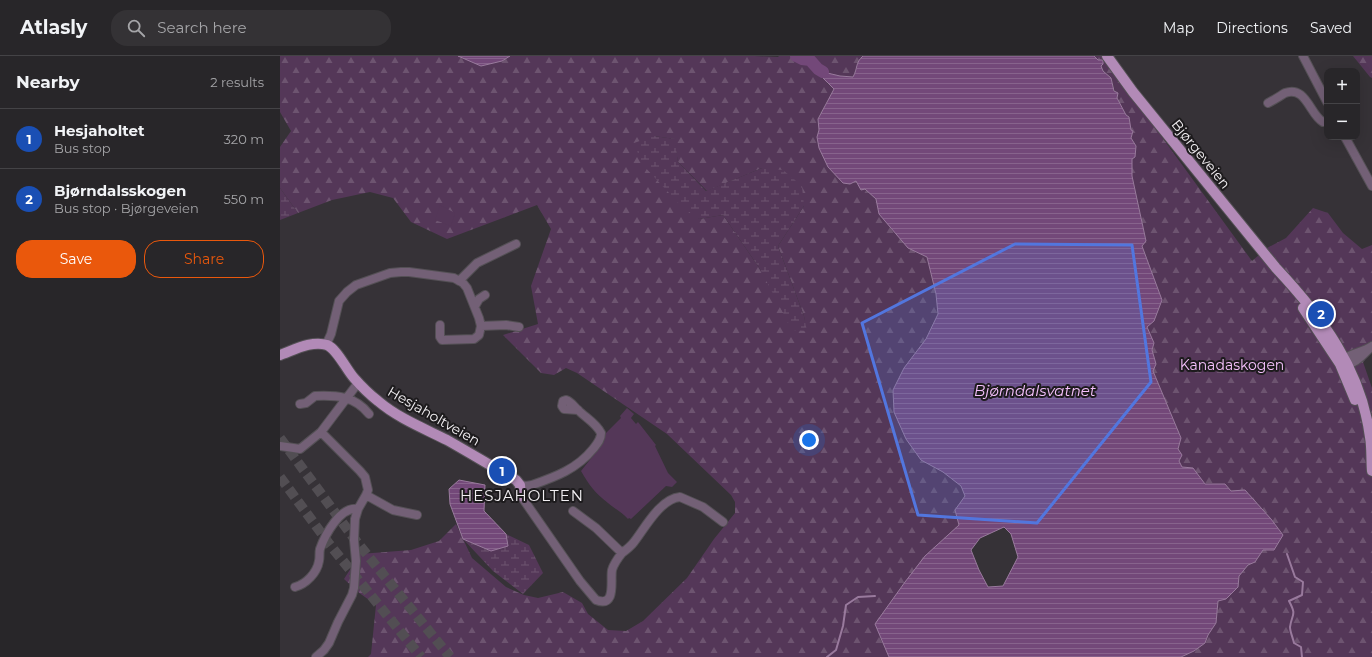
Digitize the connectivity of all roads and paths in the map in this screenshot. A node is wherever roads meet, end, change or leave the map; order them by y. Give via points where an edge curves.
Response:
1 (1107, 56) edge
2 (1303, 56) edge
3 (1324, 96) edge
4 (1268, 103) dead end
5 (1324, 122) edge
6 (1347, 140) edge
7 (1372, 186) edge
8 (516, 244) dead end
9 (459, 281) junction
10 (485, 295) dead end
11 (475, 306) junction
12 (440, 325) dead end
13 (481, 326) junction
14 (519, 327) dead end
15 (326, 345) junction
16 (1371, 347) edge
17 (280, 355) edge
18 (1344, 362) junction
19 (358, 383) junction
20 (346, 398) junction
21 (300, 404) dead end
22 (578, 410) dead end
23 (369, 414) dead end
24 (321, 432) junction
25 (280, 446) edge
26 (1372, 471) edge
27 (520, 485) junction
28 (366, 496) junction
29 (522, 499) joint
30 (358, 509) junction
31 (573, 511) dead end
32 (417, 515) dead end
33 (723, 522) dead end
34 (622, 553) junction
35 (295, 587) dead end
36 (316, 657) edge

1 - 18 main road, Bjørgeveien via 1133,92 1276,268 1321,335
2 - 3 street
4 - 5 street via 1286,93 1300,94 1319,120
6 - 7 street
8 - 9 street via 477,263
9 - 11 street via 466,288
9 - 15 street via 454,278 402,272 390,273 356,285 339,301
10 - 11 street
11 - 13 street
12 - 13 street via 439,335 442,340 474,339 479,335
13 - 14 street
15 - 17 main road via 312,344
15 - 19 main road, Hesjaholtveien via 330,346
16 - 18 street via 1357,360
18 - 26 main road, Bjørgeveien via 1354,379 1364,408 1370,437
19 - 20 street
19 - 27 main road, Hesjaholtveien via 390,410 475,456 516,480
20 - 21 street via 315,396
20 - 23 street via 361,404
20 - 24 street
22 - 27 street via 600,430 600,441 570,470 532,485
24 - 25 street via 300,449
24 - 28 street via 365,477 368,490
27 - 29 main road
28 - 30 street
28 - 32 street via 393,510
29 - 34 street via 588,592 600,602 611,595 612,571
30 - 35 street via 349,510 334,522 319,552 319,563 315,570 307,580
30 - 36 street via 355,519 356,560 352,595 329,643
31 - 34 street via 596,528
33 - 34 street via 703,508 676,497 668,501 653,516 633,544

